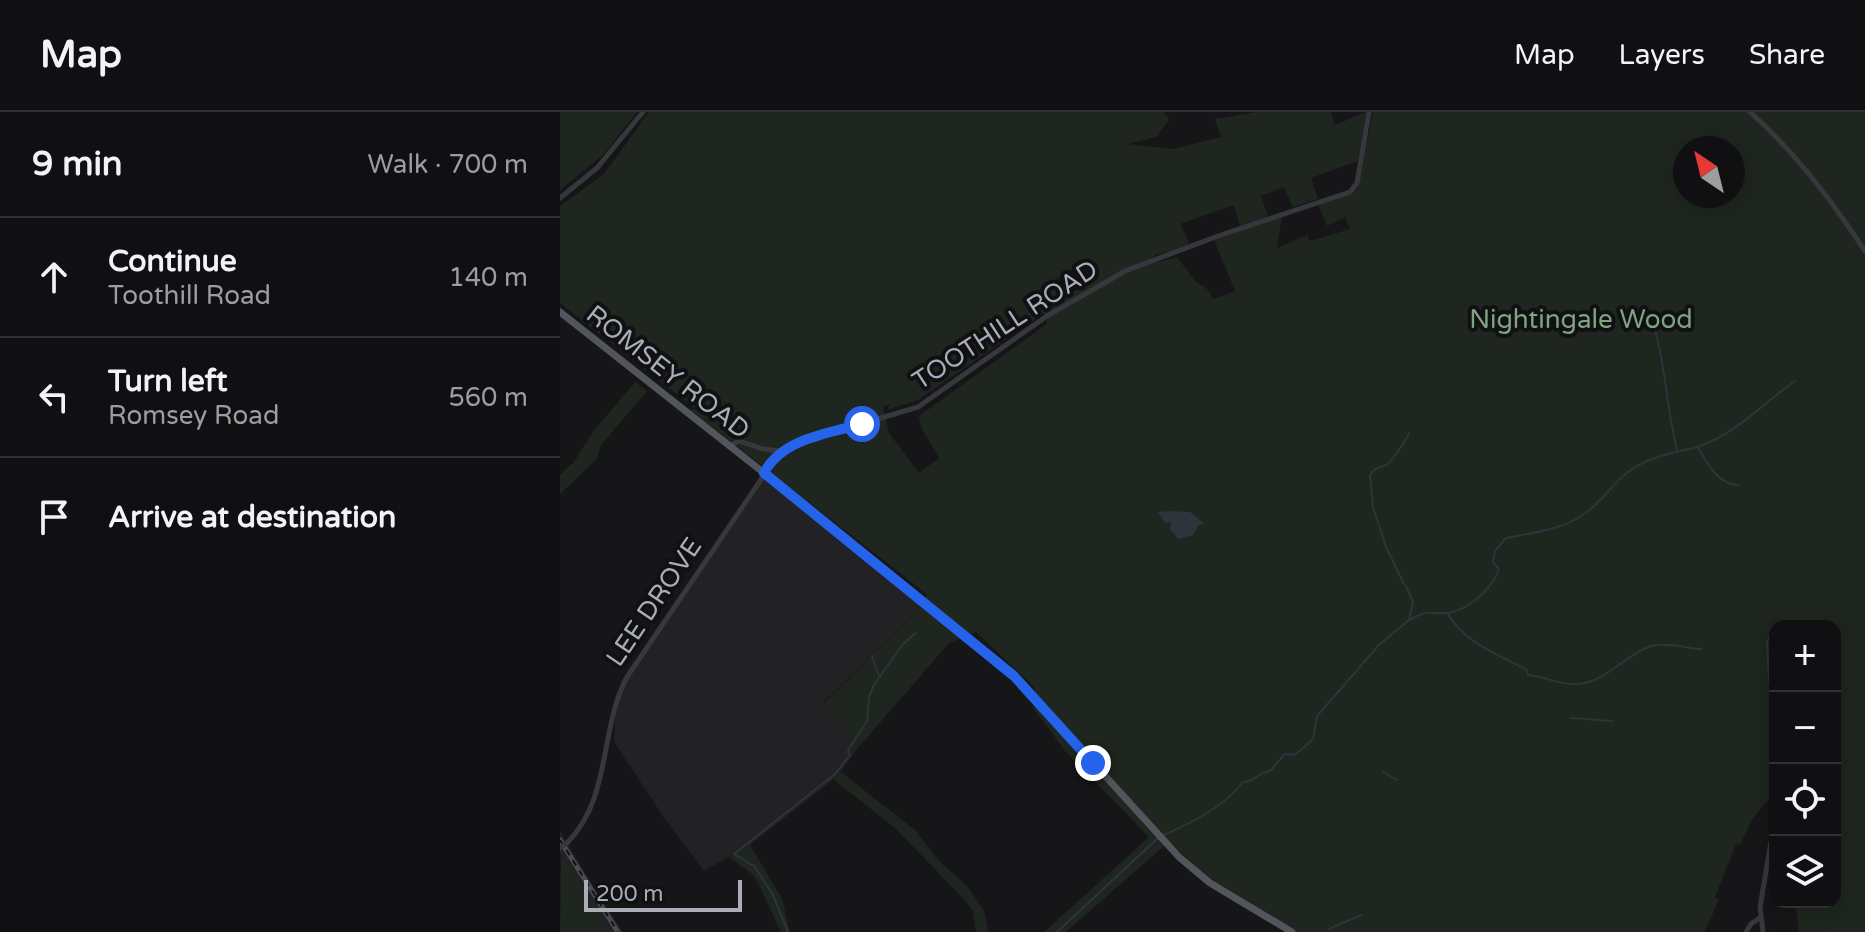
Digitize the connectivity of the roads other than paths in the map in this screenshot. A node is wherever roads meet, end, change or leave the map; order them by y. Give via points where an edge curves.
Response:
1 (643, 112) edge
2 (1369, 112) edge
3 (1750, 112) edge
4 (560, 198) edge
5 (1865, 251) edge
6 (560, 312) edge
7 (730, 447) junction
8 (783, 451) junction
9 (764, 473) junction
10 (560, 848) edge
11 (1769, 854) edge
12 (1761, 917) junction
13 (1292, 932) edge
14 (1746, 932) edge
15 (1763, 932) edge

1 - 4 street via 597,168
2 - 8 street, TOOTHILL ROAD via 1357,183 1350,192 1125,271 1047,316 918,407
3 - 5 street via 1805,166
6 - 7 main road, ROMSEY ROAD
7 - 8 street via 739,441
7 - 9 main road, ROMSEY ROAD
8 - 9 street, TOOTHILL ROAD
9 - 10 street, LEE DROVE, bridge via 624,681 596,793 584,821
9 - 13 main road, ROMSEY ROAD via 1014,676 1179,857 1210,883
11 - 12 street
12 - 14 street
12 - 15 street

